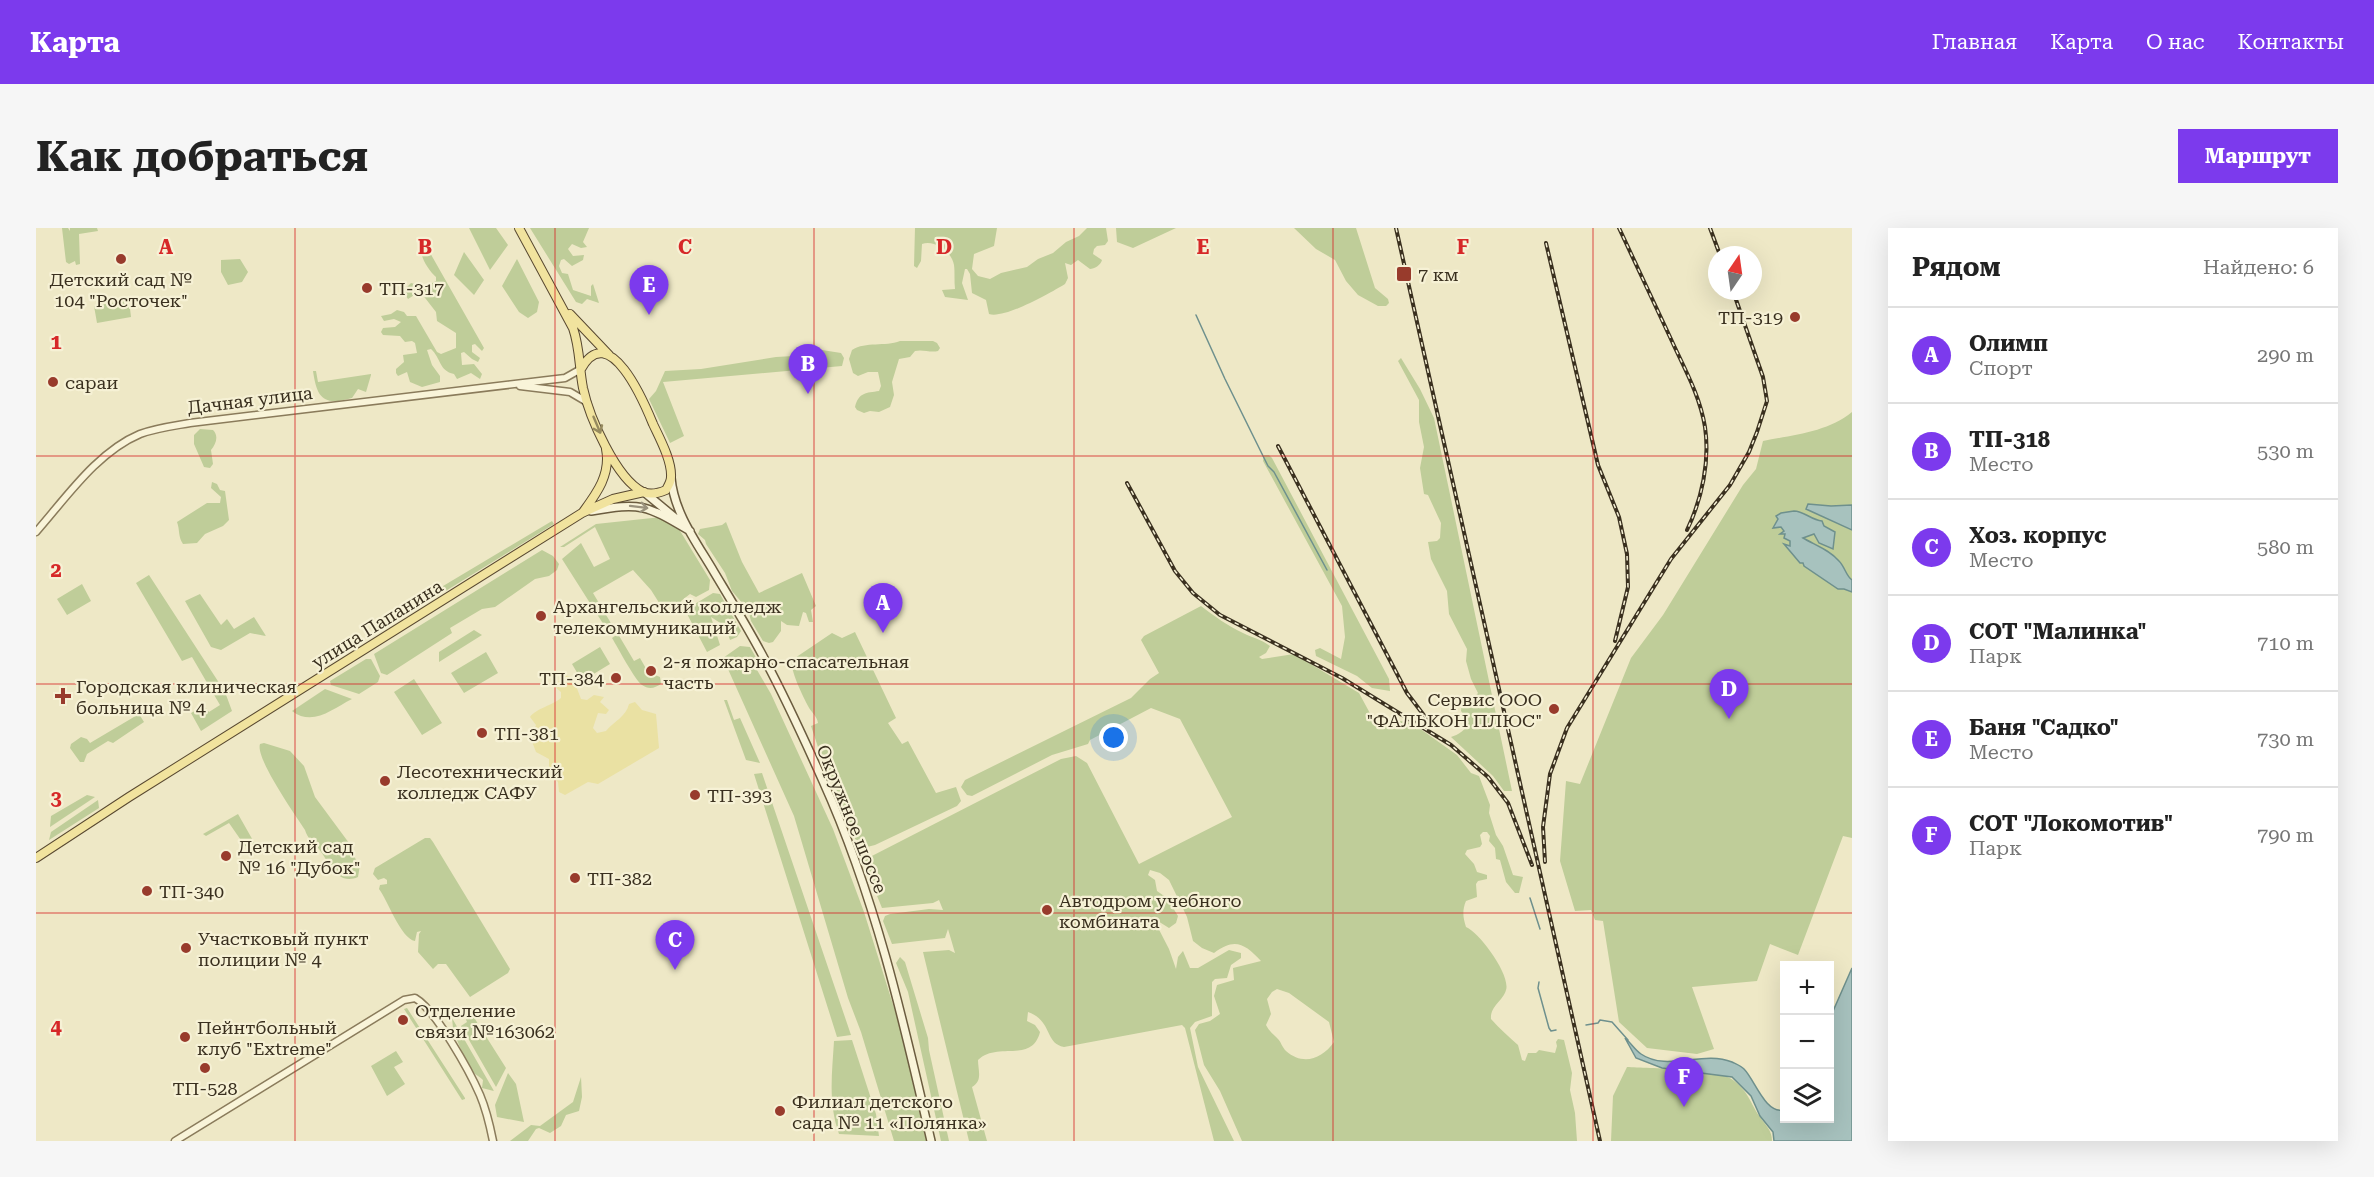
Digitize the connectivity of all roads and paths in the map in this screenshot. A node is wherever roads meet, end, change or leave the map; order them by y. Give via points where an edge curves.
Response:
1 (519, 228) edge
2 (563, 306) junction
3 (610, 356) junction
4 (581, 369) junction
5 (507, 384) junction
6 (587, 402) junction
7 (604, 443) junction
8 (671, 478) junction
9 (644, 492) junction
10 (582, 513) junction
11 (690, 531) junction
12 (36, 532) edge
13 (36, 858) edge
14 (175, 1141) edge
15 (493, 1141) edge
16 (931, 1141) edge

1 - 2 main road, Окружное шоссе
2 - 3 main road, Окружное шоссе
2 - 4 main road, Окружное шоссе via 578,343
3 - 4 main road via 594,354
3 - 8 main road, Окружное шоссе via 621,365 642,397
4 - 5 street, Дачная улица via 565,378
4 - 6 main road, Окружное шоссе
5 - 6 street, Дачная улица via 570,392
5 - 12 street, Дачная улица via 190,423 145,433 99,463
6 -> 7 main road, Окружное шоссе
7 - 9 main road, Окружное шоссе via 626,477
7 - 10 main road, улица Папанина via 607,462 602,483
8 - 9 main road via 666,490
8 - 11 main road, Окружное шоссе via 674,500
9 - 10 main road, улица Папанина via 613,499
9 - 11 main road, Окружное шоссе
10 -> 11 main road, улица Папанина via 642,506
10 - 13 main road, улица Папанина
11 - 16 main road, Окружное шоссе via 766,662 824,784 854,859 874,914
14 - 15 street via 343,1036 404,1000 415,998 423,1002 438,1023 474,1083

